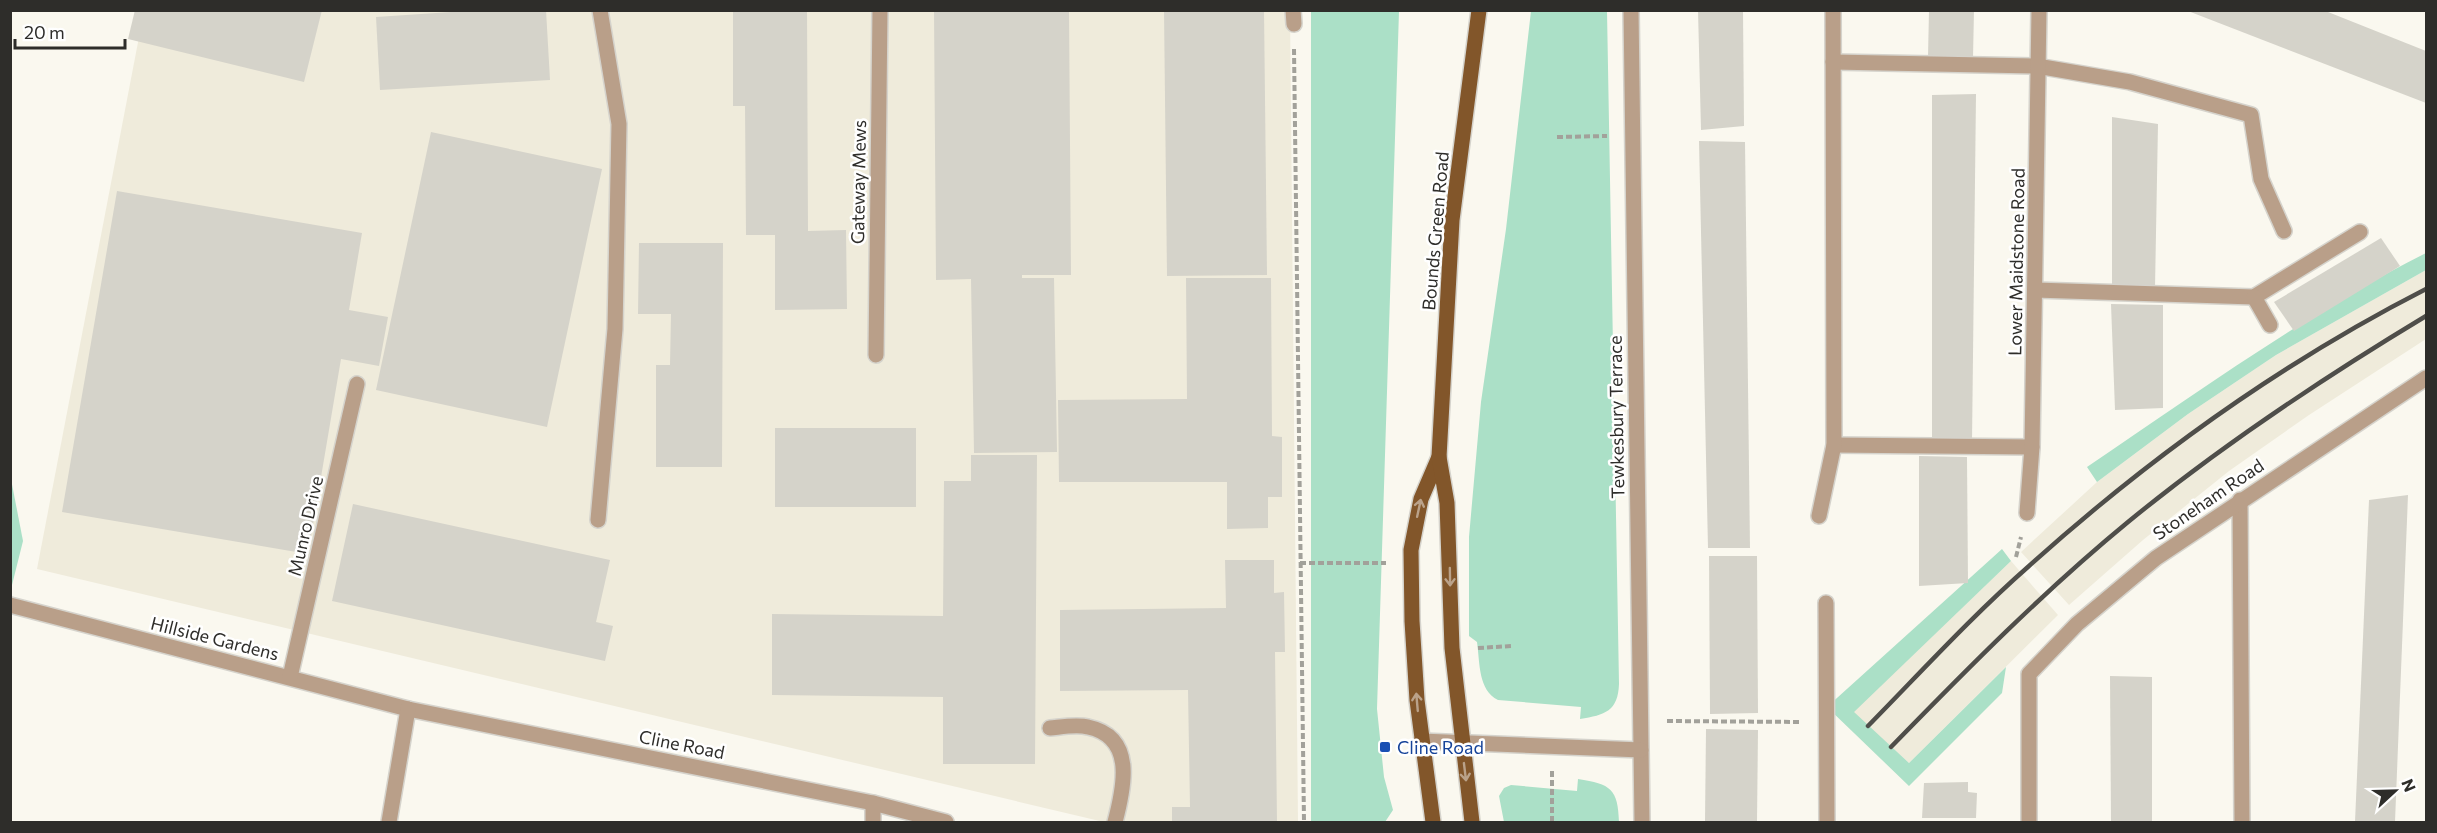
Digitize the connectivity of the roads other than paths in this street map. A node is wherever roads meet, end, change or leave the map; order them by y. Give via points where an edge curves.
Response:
1 (600, 10) edge
2 (880, 10) edge
3 (1479, 10) edge
4 (1631, 10) edge
5 (1833, 10) edge
6 (2039, 10) edge
7 (1833, 62) junction
8 (2037, 66) junction
9 (2284, 231) dead end
10 (2360, 232) dead end
11 (2035, 290) junction
12 (2254, 297) junction
13 (2270, 325) dead end
14 (876, 355) dead end
15 (2427, 378) edge
16 (357, 384) dead end
17 (1834, 445) junction
18 (2032, 447) junction
19 (1439, 457) junction
20 (2240, 500) junction
21 (2027, 513) dead end
22 (1819, 516) dead end
23 (598, 520) dead end
24 (1826, 603) dead end
25 (10, 605) edge
26 (290, 677) junction
27 (408, 709) junction
28 (1050, 728) dead end
29 (1421, 741) junction
30 (1461, 741) junction
31 (1641, 750) junction
32 (873, 802) junction
33 (389, 822) edge
34 (873, 822) edge
35 (946, 822) edge
36 (1115, 822) edge
37 (1433, 822) edge
38 (1472, 822) edge
39 (1642, 822) edge
40 (1827, 822) edge
41 (2029, 822) edge
42 (2242, 822) edge

1 - 23 street via 619,124 615,329
2 - 14 street, Gateway Mews
3 - 19 main road, Bounds Green Road via 1452,220
4 - 31 street, Tewkesbury Terrace
5 - 7 street
6 - 8 street, Lower Maidstone Road
7 - 8 street
7 - 17 street
8 - 9 street via 2130,82 2251,115 2261,179
8 - 11 street, Lower Maidstone Road
10 - 12 street
11 - 12 street
11 - 18 street, Lower Maidstone Road
12 - 13 street
15 - 20 street, Stoneham Road
16 - 26 street, Munro Drive
17 - 18 street
17 - 22 street
18 - 21 street, Lower Maidstone Road
29 -> 19 main road, Bounds Green Road via 1411,550 1421,499
19 -> 30 main road, Bounds Green Road via 1447,503 1452,648
20 - 41 street, Stoneham Road via 2156,558 2077,624 2029,674
20 - 42 street
24 - 40 street
25 - 26 street, Hillside Gardens
26 - 27 street, Hillside Gardens
27 - 32 street, Cline Road
27 - 33 street
28 - 36 street via 1088,726 1117,746 1125,768
29 - 30 street
29 - 37 main road, Bounds Green Road
30 - 31 street
30 -> 38 main road, Bounds Green Road
31 - 39 street, Tewkesbury Terrace
32 - 34 street
32 - 35 street, Cline Road

